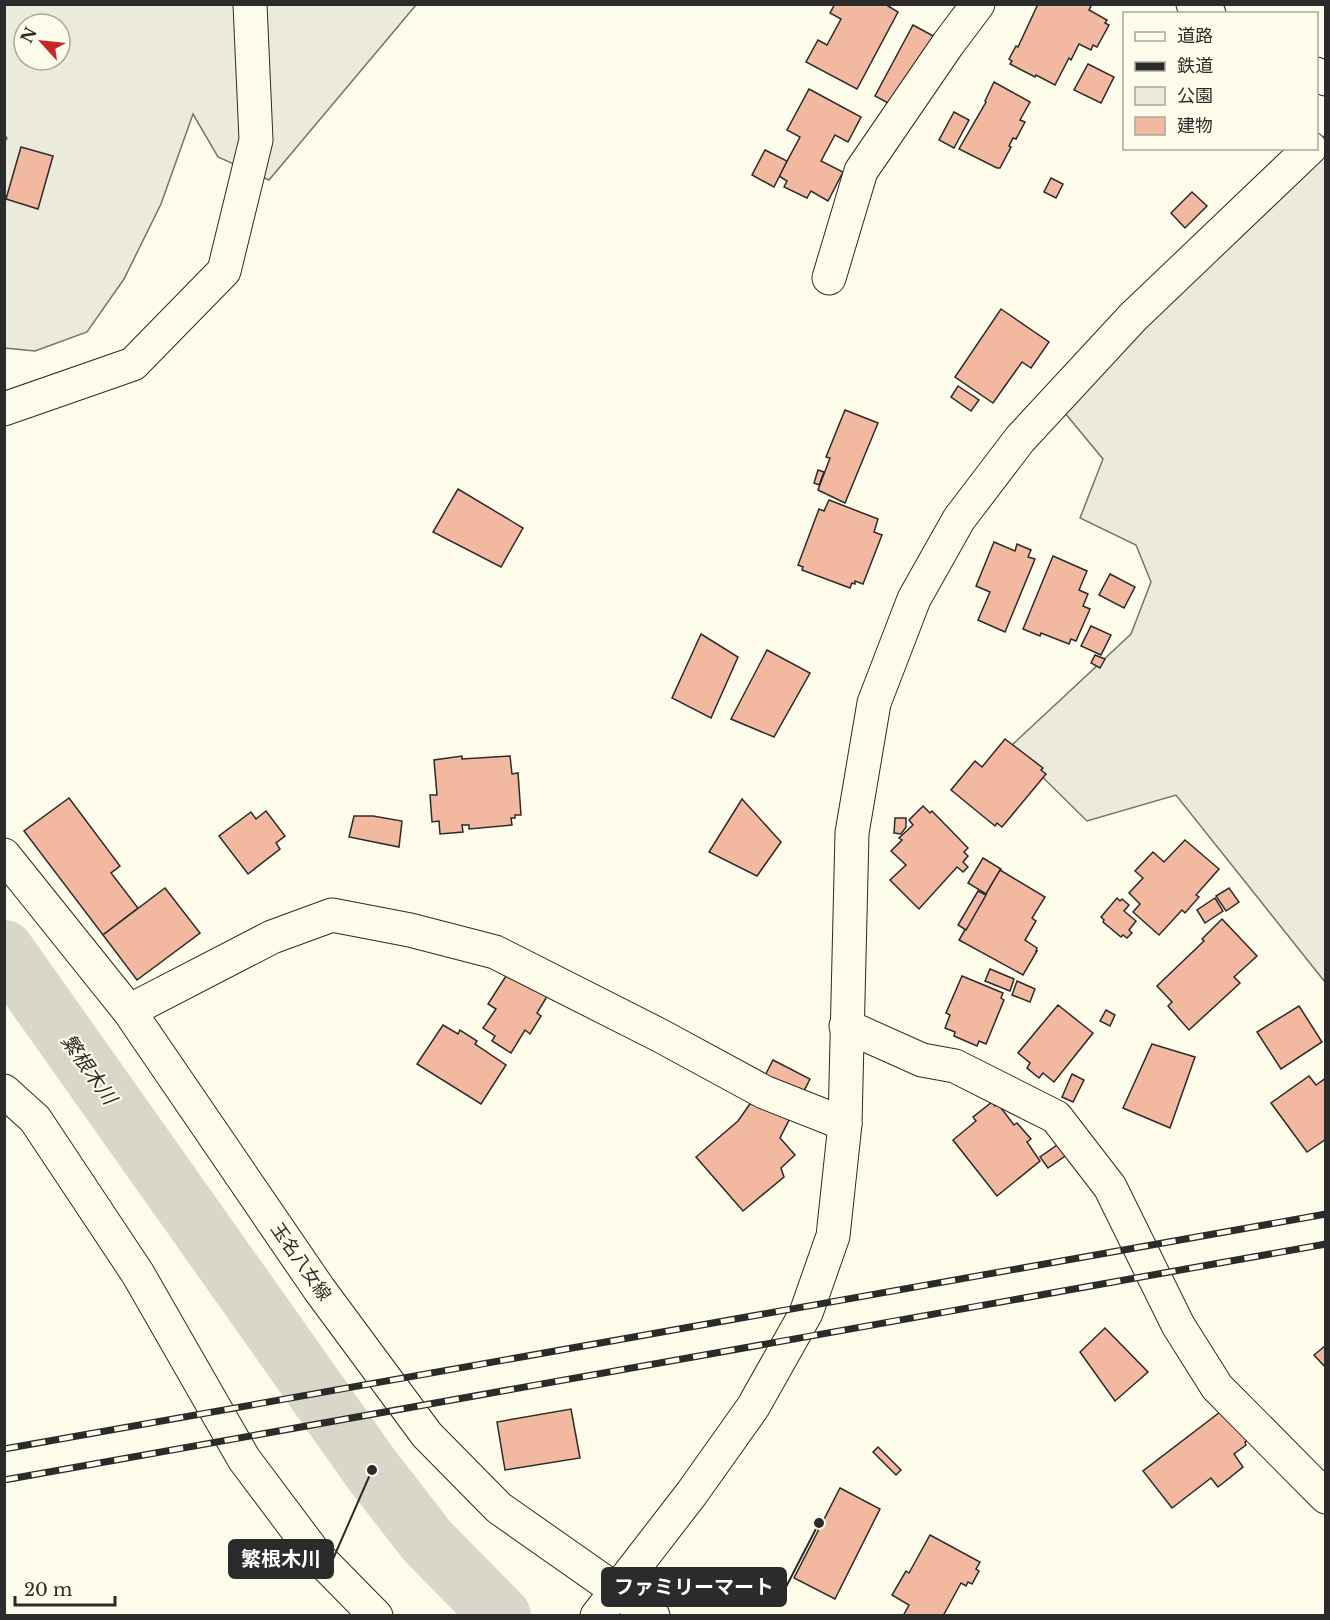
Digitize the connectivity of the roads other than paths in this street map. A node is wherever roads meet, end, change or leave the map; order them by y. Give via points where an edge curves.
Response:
1 (250, 4) edge
2 (978, 4) edge
3 (1192, 4) edge
4 (1206, 12) edge
5 (1308, 150) edge
6 (829, 278) dead end
7 (4, 409) edge
8 (4, 855) edge
9 (129, 1011) junction
10 (846, 1026) junction
11 (4, 1091) edge
12 (845, 1124) junction
13 (1326, 1497) edge
14 (616, 1589) junction
15 (375, 1616) edge
16 (597, 1616) edge
17 (653, 1616) edge

1 - 7 street via 256,140 224,271 133,364
2 - 6 street via 861,171
3 - 4 street
5 - 10 street via 1132,317 1020,439 959,519 914,599 874,703 852,833
8 - 9 street, 玉名八女線
9 - 12 street via 272,937 332,915 495,952 764,1092
9 - 14 street, 玉名八女線 via 320,1289 428,1435 499,1508
10 - 12 street
10 - 13 street via 922,1060 955,1066 1056,1117 1110,1187 1178,1325 1217,1387
11 - 15 street via 35,1119 138,1274 244,1459 315,1556
12 - 14 street via 833,1236 806,1312 753,1407
14 - 16 street
14 - 17 street, 玉名八女線

